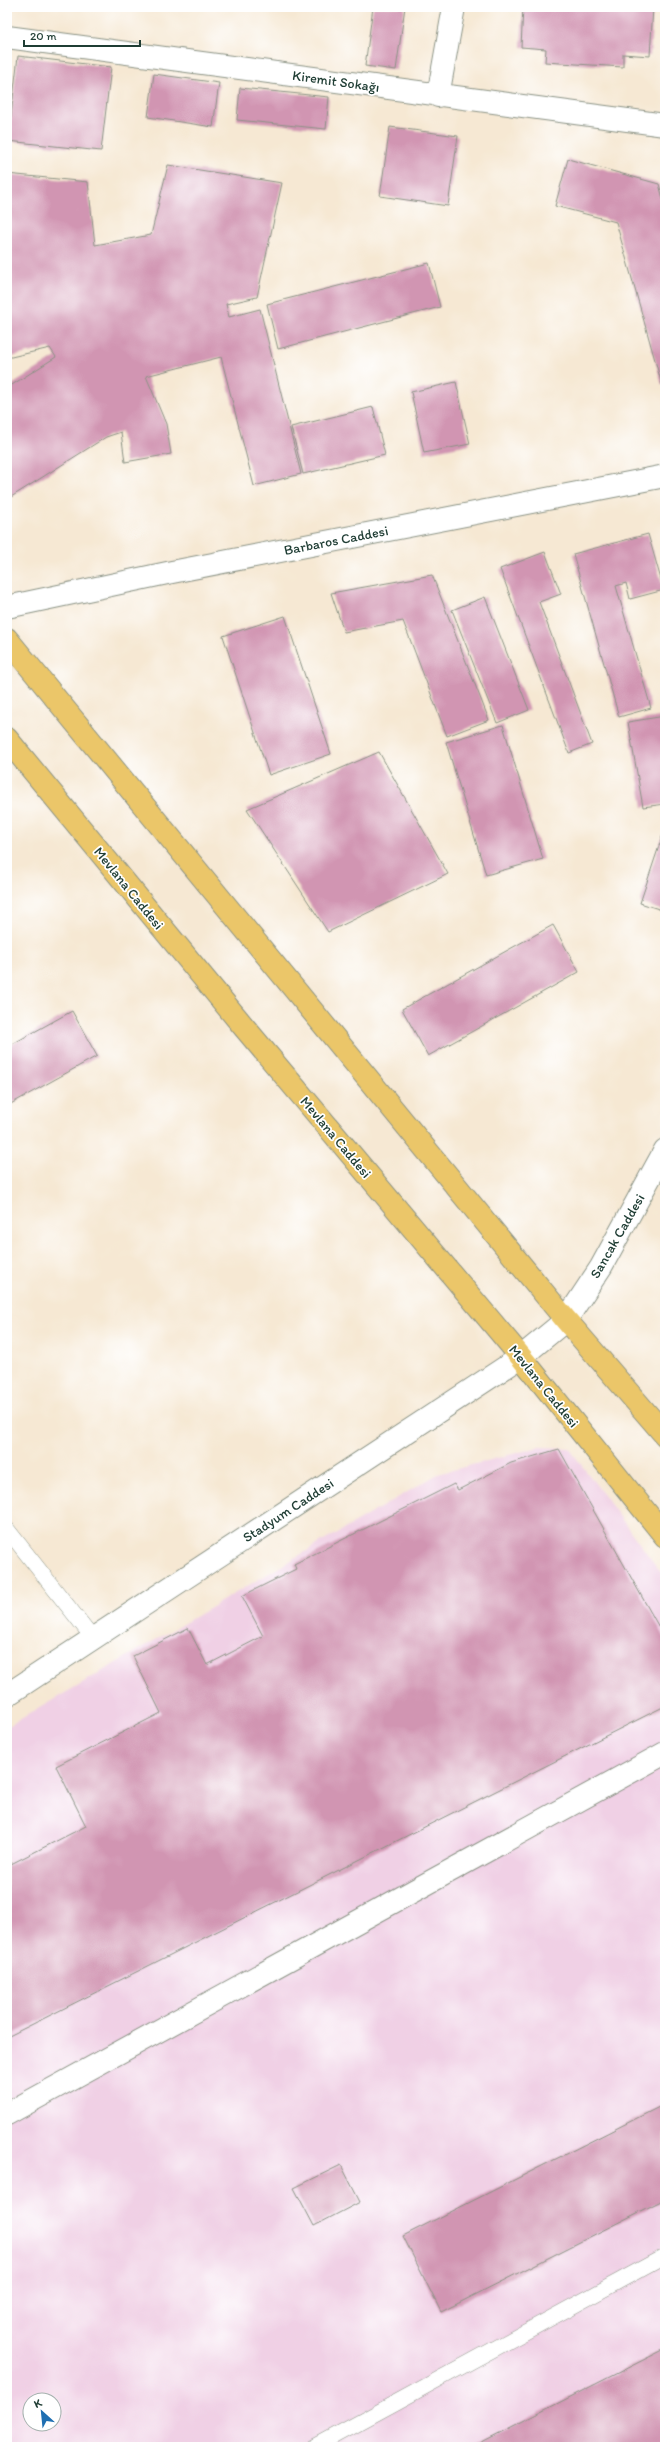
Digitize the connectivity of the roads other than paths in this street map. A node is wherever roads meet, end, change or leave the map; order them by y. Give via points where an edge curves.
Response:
1 (454, 7) edge
2 (7, 37) edge
3 (438, 96) junction
4 (665, 125) edge
5 (665, 476) edge
6 (7, 608) edge
7 (7, 639) edge
8 (7, 739) edge
9 (665, 1150) edge
10 (566, 1320) junction
11 (521, 1357) junction
12 (665, 1435) edge
13 (7, 1529) edge
14 (665, 1536) edge
15 (93, 1638) junction
16 (7, 1695) edge
17 (665, 1752) edge
18 (7, 2114) edge
19 (665, 2256) edge
20 (314, 2447) edge

1 - 3 street
2 - 3 street, Kiremit Sokağı
3 - 4 street, Kiremit Sokağı
5 - 6 street, Barbaros Caddesi via 180,570
7 - 10 main road
8 - 11 main road, Mevlana Caddesi
9 - 10 street, Sancak Caddesi via 601,1267
10 - 11 street, Stadyum Caddesi
10 - 12 main road
11 - 14 main road, Mevlana Caddesi
11 - 15 street, Stadyum Caddesi
13 - 15 lane
15 - 16 street, Stadyum Caddesi
17 - 18 street
19 - 20 lane

